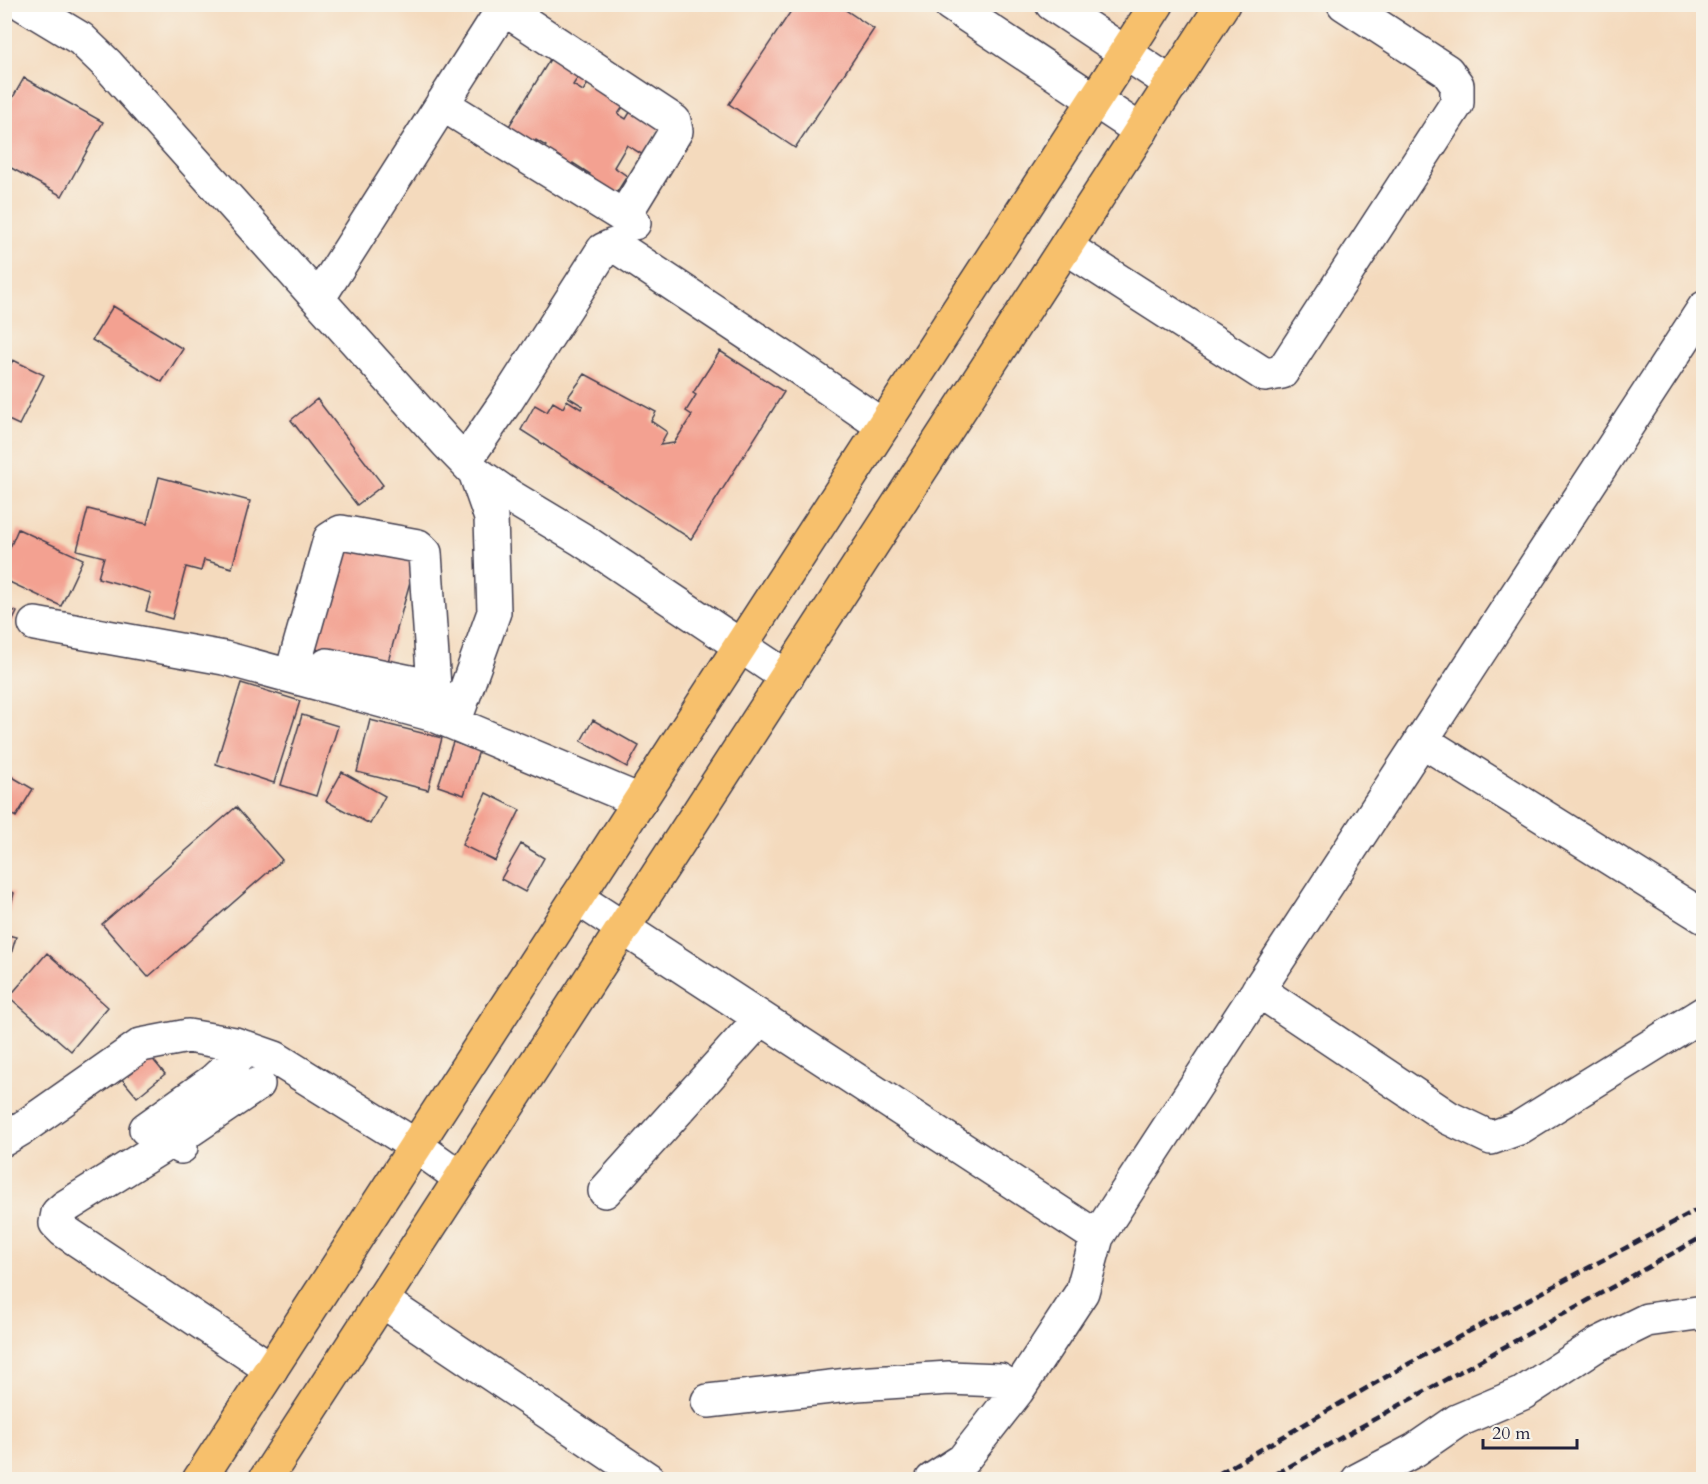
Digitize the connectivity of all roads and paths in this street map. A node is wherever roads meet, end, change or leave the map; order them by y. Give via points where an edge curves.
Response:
1 (23, 4) edge
2 (950, 4) edge
3 (1052, 4) edge
4 (1157, 4) edge
5 (1223, 4) edge
6 (1344, 4) edge
7 (504, 6) edge
8 (1126, 53) junction
9 (1172, 84) junction
10 (1095, 100) junction
11 (442, 104) junction
12 (1141, 131) junction
13 (1066, 247) junction
14 (318, 299) junction
15 (1704, 308) edge
16 (883, 426) junction
17 (470, 466) junction
18 (35, 624) dead end
19 (740, 646) junction
20 (293, 667) junction
21 (787, 677) junction
22 (441, 708) junction
23 (1420, 740) junction
24 (640, 801) junction
25 (577, 898) junction
26 (1704, 916) edge
27 (624, 928) junction
28 (1258, 990) junction
29 (1704, 1013) edge
30 (761, 1018) junction
31 (248, 1048) junction
32 (258, 1084) dead end
33 (173, 1110) junction
34 (146, 1129) dead end
35 (4, 1139) edge
36 (416, 1146) junction
37 (181, 1147) dead end
38 (461, 1178) junction
39 (604, 1191) dead end
40 (1096, 1238) junction
41 (381, 1300) junction
42 (1704, 1314) edge
43 (271, 1370) junction
44 (1017, 1391) junction
45 (708, 1401) dead end
46 (1416, 1465) edge
47 (199, 1479) edge
48 (265, 1479) edge
49 (649, 1479) edge
50 (932, 1479) edge
51 (1358, 1479) edge

1 - 14 street via 81,39 108,64
2 - 10 street
3 - 8 street
4 - 8 main road
5 - 9 main road
6 - 13 street via 1447,71 1457,85 1457,103 1282,372 1265,375
7 - 11 street
7 - 11 street via 674,121 676,131 629,219
8 - 9 street
8 - 10 main road
9 - 12 main road
10 - 12 street
10 - 16 main road
11 - 14 street
12 - 13 main road
13 - 21 main road
14 - 17 street
15 - 23 street
16 - 17 street via 614,245 603,250 507,399
16 - 19 main road
17 - 19 street via 511,497
17 - 22 street via 490,518 494,612
18 - 20 street
19 - 21 street
19 - 24 main road
20 - 22 street
20 - 22 street via 330,539 341,532 418,546 425,553
21 - 27 main road
22 - 24 street
23 - 26 street
23 - 28 street
24 - 25 main road
25 - 27 street
25 - 36 main road
27 - 30 street
27 - 38 main road
28 - 29 street via 1449,1119 1491,1138 1519,1128
28 - 40 street
30 - 39 street
30 - 40 street
31 - 33 street via 213,1081
31 - 35 street via 188,1036 141,1045
31 - 36 street via 275,1058
32 - 33 street via 190,1130 184,1129
33 - 34 street
36 - 38 street
36 - 43 main road
37 - 43 street via 174,1139 65,1207 58,1213 56,1223
38 - 41 main road
40 - 44 street via 1082,1292
41 - 48 main road
41 - 49 street
42 - 46 street via 1647,1320 1598,1344 1523,1393 1457,1421
43 - 47 main road
44 - 45 street via 1000,1380 949,1378
44 - 50 street via 963,1460
46 - 51 street

